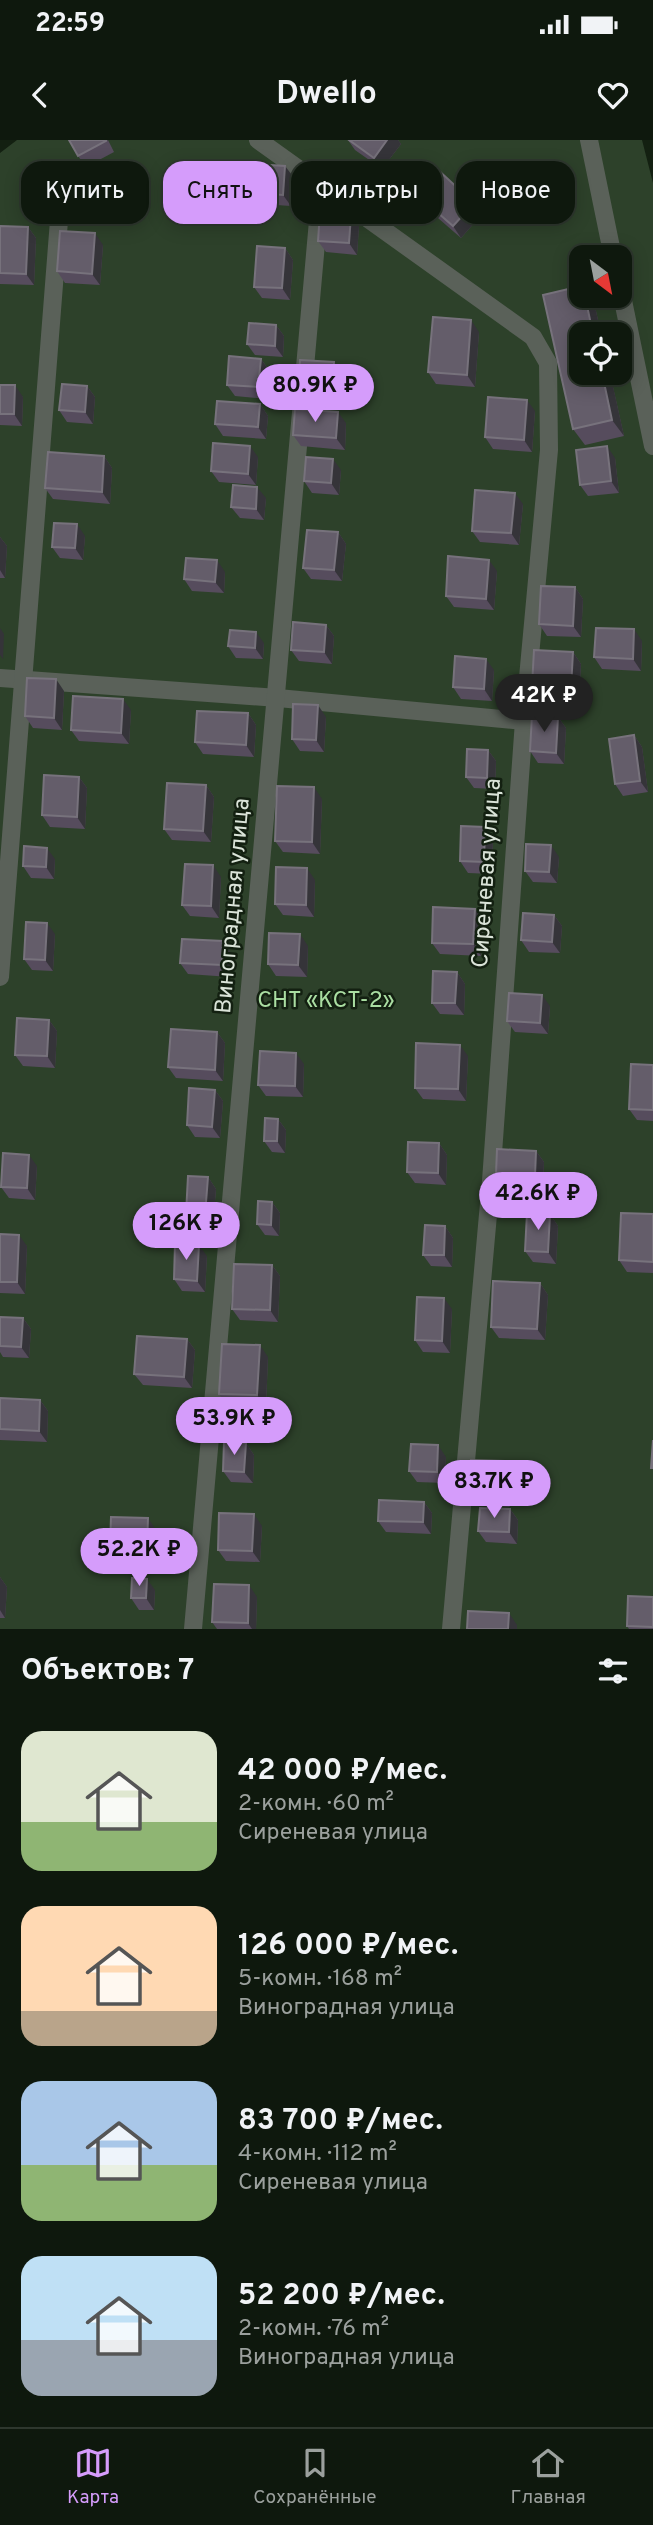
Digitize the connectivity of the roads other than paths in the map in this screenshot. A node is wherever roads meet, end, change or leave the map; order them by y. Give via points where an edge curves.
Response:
1 (258, 140) edge
2 (589, 140) edge
3 (291, 165) edge
4 (59, 224) edge
5 (318, 224) edge
6 (373, 224) edge
7 (611, 245) edge
8 (625, 308) edge
9 (653, 446) edge
10 (0, 678) edge
11 (23, 680) junction
12 (278, 698) junction
13 (524, 721) junction
14 (0, 976) edge
15 (193, 1629) edge
16 (451, 1629) edge

1 - 3 street, Сиреневая улица
2 - 7 street
4 - 11 street
5 - 12 street, Виноградная улица
6 - 13 street, Сиреневая улица via 533,337 548,363 549,450
8 - 9 street
10 - 11 street
11 - 12 street
11 - 14 street
12 - 13 street
12 - 15 street, Виноградная улица
13 - 16 street, Сиреневая улица via 491,1181

